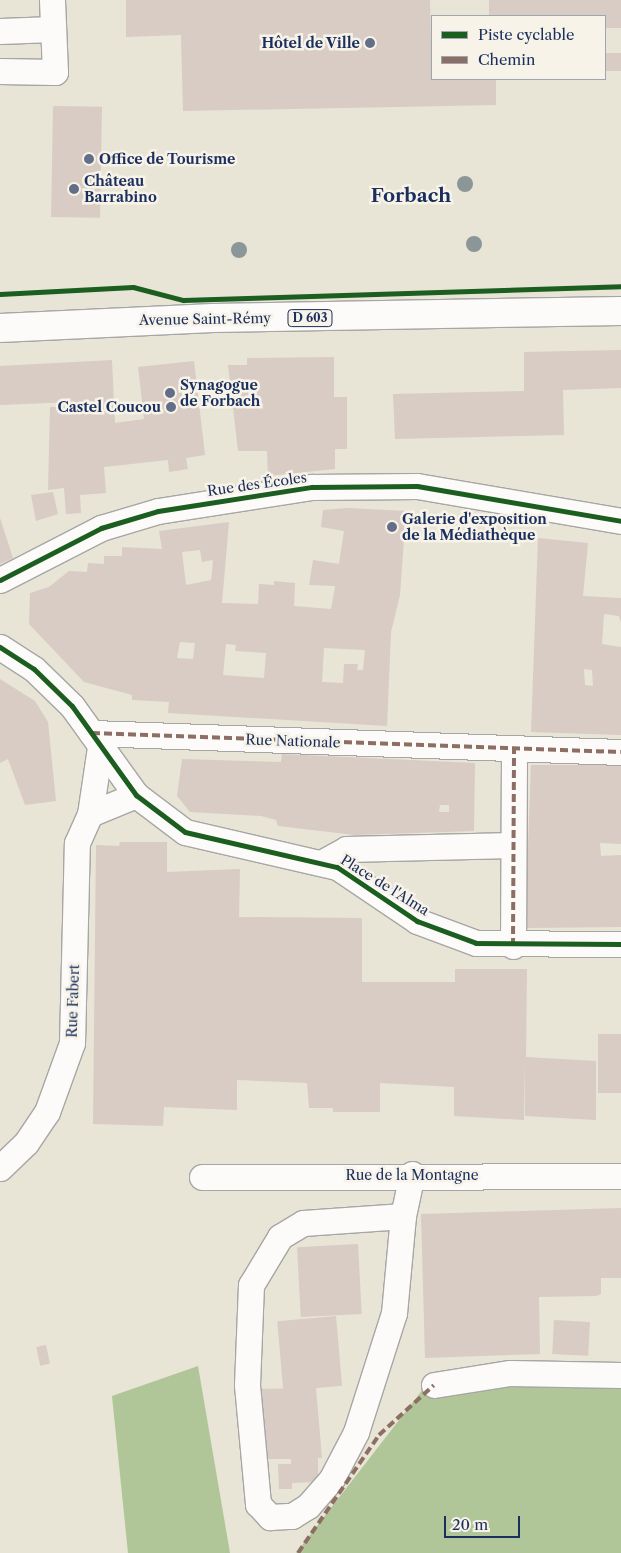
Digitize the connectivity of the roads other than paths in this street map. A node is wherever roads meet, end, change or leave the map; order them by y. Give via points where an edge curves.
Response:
1 (52, 0) edge
2 (53, 28) junction
3 (0, 31) edge
4 (0, 71) edge
5 (621, 311) edge
6 (0, 328) edge
7 (621, 521) edge
8 (0, 580) edge
9 (0, 646) edge
10 (96, 740) junction
11 (514, 750) junction
12 (621, 752) edge
13 (136, 795) junction
14 (90, 814) junction
15 (514, 845) junction
16 (323, 862) junction
17 (621, 944) edge
18 (513, 946) junction
19 (0, 1168) edge
20 (412, 1174) junction
21 (621, 1176) edge
22 (202, 1177) dead end
23 (403, 1216) junction
24 (621, 1375) edge
25 (434, 1385) dead end

1 - 2 street
2 - 3 street
2 - 4 street via 55,72
5 - 6 main road, Avenue Saint-Rémy / D 603 via 213,318
7 - 8 street, Rue des Écoles via 417,486 312,487 193,504 110,525 74,539
9 - 10 street via 34,669 72,706
10 - 11 street, Rue Nationale
10 - 13 street, Place de l'Alma
10 - 14 street, Rue Fabert
11 - 12 street, Rue Nationale
11 - 15 street
13 - 14 street
13 - 16 street, Place de l'Alma via 185,832
14 - 19 street, Rue Fabert via 77,843 72,1043 65,1073 47,1112 26,1143
15 - 16 street via 346,849
15 - 18 street
16 - 18 street, Place de l'Alma via 417,921 476,943
17 - 18 street, Place de l'Alma
20 - 21 street, Rue de la Montagne
20 - 22 street, Rue de la Montagne
20 - 23 street
23 - 23 street via 394,1313 356,1432 332,1478 308,1506 292,1516 270,1517 258,1504 247,1385 252,1285 280,1237 303,1223
24 - 25 street via 510,1373

